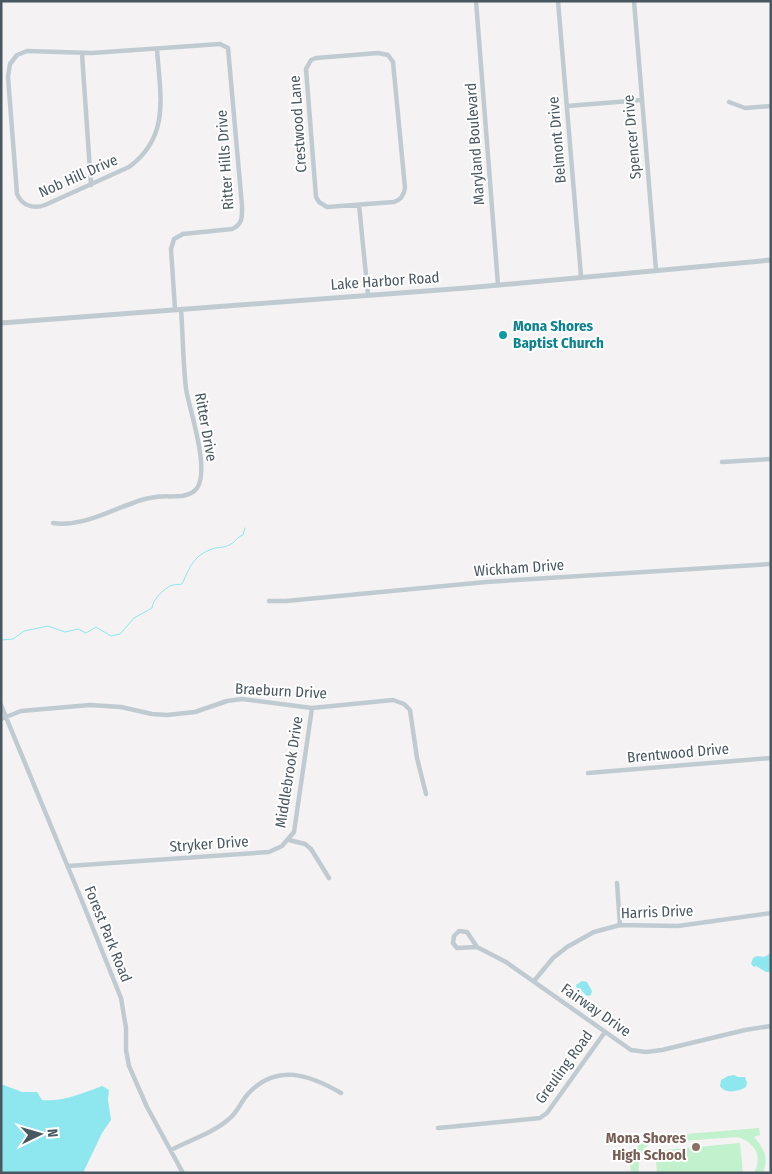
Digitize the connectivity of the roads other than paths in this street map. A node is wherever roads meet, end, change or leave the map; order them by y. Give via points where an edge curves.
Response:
1 (476, 1) edge
2 (558, 1) edge
3 (634, 1) edge
4 (225, 45) joint
5 (157, 49) junction
6 (82, 54) junction
7 (642, 100) junction
8 (729, 102) dead end
9 (567, 106) junction
10 (771, 106) edge
11 (91, 185) junction
12 (359, 205) junction
13 (771, 260) edge
14 (656, 270) junction
15 (581, 276) junction
16 (498, 285) junction
17 (368, 295) junction
18 (178, 309) junction
19 (1, 323) edge
20 (771, 459) edge
21 (722, 462) dead end
22 (53, 523) dead end
23 (771, 564) edge
24 (270, 601) dead end
25 (1, 704) edge
26 (312, 708) junction
27 (4, 718) edge
28 (771, 758) edge
29 (588, 773) dead end
30 (426, 794) dead end
31 (289, 840) junction
32 (68, 866) junction
33 (328, 878) dead end
34 (617, 883) dead end
35 (771, 913) edge
36 (620, 925) junction
37 (478, 947) junction
38 (534, 981) junction
39 (771, 1026) edge
40 (605, 1032) junction
41 (341, 1093) dead end
42 (438, 1128) dead end
43 (171, 1150) junction
44 (182, 1173) edge

1 - 16 street, Maryland Boulevard
2 - 9 street, Belmont Drive
3 - 7 street, Spencer Drive
4 - 5 street, Nob Hill Drive
4 - 18 street, Ritter Hills Drive via 230,52 241,221 232,229 183,234 174,239 171,249
5 - 6 street, Nob Hill Drive
5 - 11 street, Nob Hill Drive via 160,109 154,139 144,154 129,167
6 - 11 street
6 - 11 street, Nob Hill Drive via 20,53 8,68 9,93 19,199 30,207 41,207
7 - 9 street
7 - 14 street, Spencer Drive
8 - 10 street via 744,108
9 - 15 street, Belmont Drive
12 - 12 street, Crestwood Lane via 394,202 402,197 404,191 393,62 382,53 316,58 306,69 316,197 327,207
12 - 17 street
13 - 14 street, Lake Harbor Road
14 - 15 street, Lake Harbor Road
15 - 16 street, Lake Harbor Road
16 - 17 street, Lake Harbor Road
17 - 18 street, Lake Harbor Road
18 - 19 street, Lake Harbor Road
18 - 22 street, Ritter Drive via 186,389 198,438 201,468 198,488 190,494 135,502 77,523
20 - 21 street
23 - 24 street, Wickham Drive via 486,582
25 - 27 street, Forest Park Road
26 - 27 street, Braeburn Drive via 242,699 195,712 167,715 90,705 21,711
26 - 30 street, Braeburn Drive via 393,700 404,704 410,710
26 - 31 street, Middlebrook Drive via 294,832
27 - 32 street, Forest Park Road
28 - 29 street, Brentwood Drive
31 - 32 street, Stryker Drive via 269,852
31 - 33 street via 311,849
32 - 43 street, Forest Park Road via 122,1003 129,1066
34 - 36 street
35 - 36 street, Harris Drive via 678,926
36 - 38 street, Harris Drive via 594,932 567,947
37 - 37 street, Fairway Drive via 457,948 453,943 454,936 465,931
37 - 38 street, Fairway Drive
38 - 40 street, Fairway Drive
39 - 40 street, Fairway Drive via 646,1052 631,1050
40 - 42 street, Greuling Road via 547,1113 540,1118
41 - 43 street via 306,1076 275,1077 255,1087 230,1119
43 - 44 street, Forest Park Road

